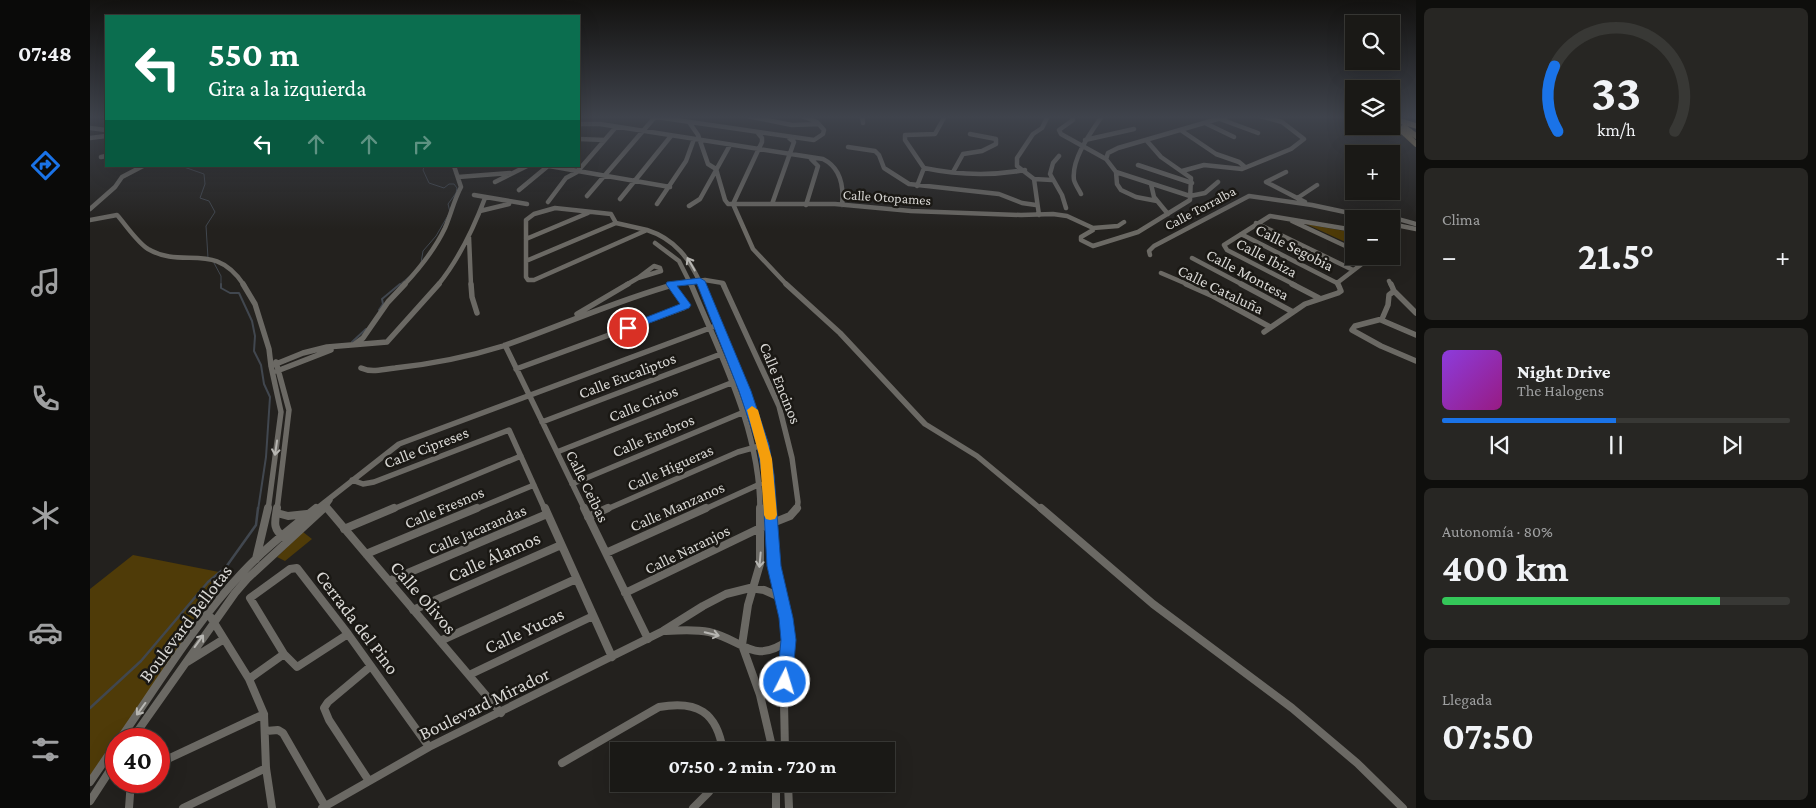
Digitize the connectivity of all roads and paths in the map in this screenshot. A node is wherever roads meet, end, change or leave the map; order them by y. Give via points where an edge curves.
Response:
1 (593, 154) edge
2 (623, 154) edge
3 (657, 154) edge
4 (689, 154) edge
5 (705, 154) edge
6 (725, 154) edge
7 (757, 154) edge
8 (790, 154) joint
9 (877, 154) edge
10 (914, 154) edge
11 (965, 154) edge
12 (1020, 154) edge
13 (1080, 154) edge
14 (1099, 154) edge
15 (1108, 154) edge
16 (1158, 154) edge
17 (1216, 154) edge
18 (1280, 154) edge
19 (105, 156) edge
20 (804, 156) junction
21 (1060, 156) dead end
22 (101, 157) dead end
23 (1106, 159) junction
24 (1138, 165) dead end
25 (141, 167) edge
26 (454, 167) edge
27 (525, 167) edge
28 (547, 167) edge
29 (553, 167) edge
30 (1245, 167) junction
31 (924, 168) junction
32 (716, 169) junction
33 (1025, 170) junction
34 (1182, 171) junction
35 (576, 172) junction
36 (953, 172) junction
37 (1116, 172) junction
38 (1286, 172) dead end
39 (510, 173) junction
40 (458, 176) junction
41 (604, 176) junction
42 (1034, 179) junction
43 (1052, 180) junction
44 (636, 181) junction
45 (495, 182) dead end
46 (1218, 182) dead end
47 (1192, 183) junction
48 (1151, 184) junction
49 (1317, 185) dead end
50 (917, 186) junction
51 (670, 187) junction
52 (519, 190) dead end
53 (1080, 194) dead end
54 (474, 195) dead end
55 (1293, 195) junction
56 (587, 196) dead end
57 (1190, 196) junction
58 (1136, 197) junction
59 (1299, 197) junction
60 (485, 198) junction
61 (620, 199) dead end
62 (1156, 201) junction
63 (548, 202) dead end
64 (513, 203) junction
65 (1131, 203) dead end
66 (527, 204) dead end
67 (657, 204) dead end
68 (733, 204) junction
69 (772, 204) junction
70 (806, 204) junction
71 (1036, 204) junction
72 (842, 205) junction
73 (1312, 205) junction
74 (689, 206) dead end
75 (1323, 207) junction
76 (1066, 208) dead end
77 (90, 209) edge
78 (480, 211) junction
79 (591, 212) junction
80 (1345, 212) edge
81 (1168, 214) junction
82 (1039, 215) junction
83 (1283, 217) junction
84 (90, 220) edge
85 (1400, 220) edge
86 (1124, 222) dead end
87 (616, 223) junction
88 (1256, 223) junction
89 (1416, 224) edge
90 (1400, 226) edge
91 (1093, 228) junction
92 (1345, 229) edge
93 (1416, 229) edge
94 (647, 230) junction
95 (655, 233) junction
96 (1241, 234) junction
97 (470, 237) junction
98 (526, 240) junction
99 (670, 240) junction
100 (655, 243) junction
101 (1345, 246) edge
102 (662, 249) junction
103 (459, 255) junction
104 (471, 255) junction
105 (1150, 256) dead end
106 (1192, 258) dead end
107 (526, 261) junction
108 (1360, 265) edge
109 (1353, 270) junction
110 (1161, 273) dead end
111 (638, 278) dead end
112 (690, 281) junction
113 (700, 281) junction
114 (1388, 281) dead end
115 (1337, 283) junction
116 (671, 284) junction
117 (1394, 291) junction
118 (1319, 298) junction
119 (602, 300) junction
120 (608, 307) junction
121 (1293, 312) junction
122 (477, 313) dead end
123 (1416, 313) edge
124 (566, 320) junction
125 (1381, 320) junction
126 (718, 325) junction
127 (1270, 327) junction
128 (710, 328) junction
129 (1264, 332) dead end
130 (1416, 335) edge
131 (355, 344) junction
132 (343, 345) junction
133 (505, 345) junction
134 (721, 354) junction
135 (1416, 362) edge
136 (274, 363) junction
137 (361, 368) dead end
138 (516, 369) junction
139 (280, 370) junction
140 (273, 373) junction
141 (740, 380) junction
142 (733, 382) junction
143 (529, 394) junction
144 (744, 412) junction
145 (288, 421) junction
146 (542, 422) junction
147 (280, 423) junction
148 (763, 445) junction
149 (754, 447) junction
150 (557, 452) junction
151 (521, 456) junction
152 (352, 480) junction
153 (534, 484) junction
154 (572, 484) junction
155 (760, 484) junction
156 (324, 505) junction
157 (277, 513) junction
158 (309, 514) junction
159 (547, 514) junction
160 (588, 517) junction
161 (770, 524) junction
162 (760, 528) junction
163 (344, 529) junction
164 (281, 536) junction
165 (288, 541) junction
166 (561, 545) junction
167 (606, 553) junction
168 (366, 554) junction
169 (256, 559) junction
170 (576, 579) junction
171 (389, 581) junction
172 (754, 588) junction
173 (626, 594) junction
174 (782, 598) junction
175 (413, 610) junction
176 (208, 613) junction
177 (593, 616) junction
178 (214, 622) junction
179 (663, 631) junction
180 (348, 634) junction
181 (224, 639) junction
182 (648, 639) junction
183 (788, 640) junction
184 (440, 641) junction
185 (742, 645) junction
186 (284, 654) junction
187 (612, 657) junction
188 (183, 665) junction
189 (371, 666) junction
190 (469, 675) junction
191 (249, 679) junction
192 (501, 713) junction
193 (264, 714) junction
194 (128, 728) edge
195 (140, 728) edge
196 (266, 732) junction
197 (723, 742) edge
198 (771, 742) edge
199 (785, 742) edge
200 (430, 747) junction
201 (170, 758) edge
202 (105, 760) edge
203 (562, 763) dead end
204 (105, 765) edge
205 (101, 766) junction
206 (266, 768) junction
207 (105, 778) edge
208 (369, 780) junction
209 (90, 782) edge
210 (710, 792) edge
211 (776, 792) edge
212 (788, 792) edge
213 (131, 793) edge
214 (90, 801) edge
215 (323, 807) edge
216 (130, 808) edge
217 (183, 808) edge
218 (272, 808) edge
219 (693, 808) edge
220 (776, 808) edge
221 (789, 808) edge
222 (1403, 808) edge

1 - 35 street
2 - 41 street
3 - 44 street
4 - 51 street
5 - 32 street via 708,164
6 - 32 street
7 - 68 street
8 - 20 street
8 - 69 street
9 - 50 street via 887,171
10 - 31 street
11 - 36 street
12 - 33 street via 1017,166
13 - 53 street via 1074,180
14 - 23 street
15 - 23 street
16 - 34 street
17 - 30 street
18 - 30 street
19 - 22 street
20 - 70 street via 818,164
20 - 72 street via 828,161 835,166 844,188
21 - 43 street via 1052,166
23 - 37 street
24 - 47 street
25 - 77 street via 122,178
26 - 40 street
27 - 39 street
28 - 52 street
29 - 35 street
30 - 34 street via 1238,169 1204,164
31 - 36 street
31 - 50 street
32 - 68 street via 724,200
32 - 74 street via 700,199
33 - 36 street via 1006,174
33 - 42 street
34 - 47 street
35 - 41 street
35 - 63 street via 566,178
37 - 48 street
37 - 58 street via 1121,190
38 - 55 street via 1265,182
39 - 40 street
39 - 45 street
40 - 131 street via 461,187 445,228 422,266
41 - 44 street
41 - 56 street
42 - 43 street
42 - 71 street
43 - 76 street
44 - 51 street
44 - 61 street
46 - 57 street via 1205,193
47 - 57 street
48 - 57 street
48 - 62 street via 1150,191
49 - 59 street
50 - 71 street via 999,194 1022,203
51 - 67 street
54 - 60 street
55 - 59 street
55 - 73 street
57 - 81 street via 1188,203
58 - 62 street
58 - 65 street
59 - 75 street
60 - 64 street
60 - 78 street
62 - 81 street
64 - 66 street
64 - 78 street
68 - 69 street, Calle Otopames
68 - 222 street via 760,257 840,333 926,424 992,467 1153,604 1292,708
69 - 70 street, Calle Otopames
70 - 72 street, Calle Otopames
71 - 82 street
72 - 82 street, Calle Otopames
73 - 75 street, Calle Torralba
73 - 105 street, Calle Torralba via 1245,197 1154,246 1149,251
75 - 80 street, Calle Torralba
78 - 97 street
79 - 87 street via 611,214
79 - 98 street
79 - 98 street via 551,208 527,219
81 - 91 street via 1138,232 1093,246 1081,240
82 - 91 street, Calle Otopames via 1067,216
83 - 88 street, Calle Ibiza via 1270,216
83 - 92 street, Calle Ibiza
83 - 101 street
84 - 136 street via 117,215 153,251 164,255 215,259 228,267 250,294
85 - 89 street, Calle Torralba
86 - 91 street via 1118,226
87 - 94 street
87 - 107 street
88 - 96 street, Calle Ibiza
88 - 109 street
90 - 93 street
94 - 95 street
94 - 107 street via 539,278 528,280
95 - 99 street
95 - 100 street
96 - 115 street, Calle Segobia
96 - 118 street, Calle Ibiza via 1224,245 1225,249
97 - 103 street
97 - 104 street
98 - 107 street
99 - 100 street
99 - 102 street
113 -> 99 street via 688,259
100 - 102 street
102 - 112 street via 678,258
103 - 104 street
103 - 131 street via 433,291 386,342
104 - 122 street via 472,297
106 - 121 street, Calle Montesa
108 - 109 street
109 - 115 street
110 - 127 street, Calle Cataluña
111 - 119 street
112 - 113 street
112 - 116 street
112 - 128 street
113 - 126 street
113 - 161 street, Calle Encinos via 718,281 724,286 787,432 798,507 790,516
114 - 117 street
115 - 118 street via 1341,288 1339,293
116 - 120 street
116 - 138 street via 685,302 683,308
117 - 123 street
117 - 125 street via 1389,295
118 - 121 street
119 - 120 street
119 - 124 street
120 - 124 street
121 - 127 street
124 - 133 street
125 - 130 street
125 - 135 street via 1355,326 1352,330
126 - 128 street, Boulevard Bellotas
126 - 141 street
127 - 129 street
128 - 134 street
128 - 143 street, Boulevard Bellotas
131 - 132 street
132 - 136 street via 317,349
132 - 139 street
133 - 137 street via 418,366 369,371
133 - 138 street, Calle Ceibas
134 - 142 street
134 - 146 street, Calle Eucaliptos
136 - 139 street
136 - 140 street
138 - 143 street, Calle Ceibas
139 - 140 street
139 - 145 street via 288,400
140 - 147 street via 280,403
141 - 142 street, Calle Cirios
141 - 148 street
142 - 144 street
142 - 150 street, Calle Cirios
143 - 146 street, Calle Ceibas
143 - 152 street, Boulevard Bellotas via 406,440
144 - 149 street
144 - 154 street, Calle Enebros
145 - 147 street
145 - 157 street
146 - 150 street, Calle Ceibas
147 -> 169 street via 267,515
148 - 149 street, Calle Higueras
148 - 161 street
149 - 155 street
149 - 160 street, Calle Higueras
150 - 154 street, Calle Ceibas
151 - 152 street, Calle Cipreses via 509,430 374,482 363,484
151 - 153 street
151 - 163 street
152 - 156 street, Boulevard Bellotas
153 - 159 street
153 - 168 street, Calle Fresnos
154 - 160 street, Calle Ceibas
155 - 162 street
155 - 167 street, Calle Manzanos
156 - 158 street, Boulevard Bellotas
156 - 163 street, Calle Olivos
156 - 165 street, Boulevard Bellotas
157 - 158 street via 288,516
157 - 164 street via 276,529
158 - 164 street, Boulevard Bellotas
159 - 166 street
159 - 171 street, Calle Jacarandas
160 - 167 street, Calle Ceibas
161 - 162 street, Calle Encinos
161 - 174 street via 774,566
162 -> 172 street via 760,564
162 - 173 street, Calle Naranjos
163 - 168 street, Calle Olivos
164 - 165 street
164 - 169 street, Boulevard Bellotas
165 - 178 street, Boulevard Bellotas via 248,578
166 - 170 street
166 - 175 street, Calle Álamos
167 - 173 street, Calle Ceibas
168 - 171 street, Calle Olivos
169 - 176 street, Boulevard Bellotas
170 - 177 street
170 - 184 street
171 - 175 street, Calle Olivos
172 - 174 street
172 - 179 street, Boulevard Mirador via 742,588 723,596
172 - 185 street
173 - 182 street, Calle Ceibas
174 - 183 street
175 - 184 street, Calle Olivos
176 - 178 street
176 -> 194 street, Boulevard Bellotas
177 - 187 street
177 - 190 street, Calle Yucas
178 - 181 street
188 -> 178 street, Boulevard Bellotas
179 - 182 street, Boulevard Mirador
179 -> 185 street, Boulevard Mirador via 707,632
180 - 186 street, Cerrada del Pino via 299,667
180 - 186 street, Cerrada del Pino via 297,568 293,568 250,599
180 - 189 street, Cerrada del Pino
181 - 188 street
181 - 191 street
182 - 187 street, Boulevard Mirador
183 - 185 street, Boulevard Mirador via 770,653 759,653
183 - 199 street
184 - 190 street, Calle Olivos
185 - 198 street via 760,695
186 - 191 street
187 - 192 street, Boulevard Mirador
188 - 195 street, Boulevard Bellotas
189 - 200 street, Cerrada del Pino
189 - 208 street via 324,708
190 - 192 street, Calle Olivos
191 - 193 street
192 - 200 street, Boulevard Mirador
193 - 196 street
193 - 201 street
196 - 206 street
196 - 215 street via 278,730 283,733
197 - 203 street via 718,726 708,713 691,705 676,703 659,707
200 - 208 street, Boulevard Mirador
202 - 205 street
204 - 205 street
205 - 209 street
206 - 217 street
206 - 218 street
207 - 214 street
208 - 215 street, Boulevard Mirador
210 - 219 street
211 - 220 street
212 - 221 street
213 - 216 street

